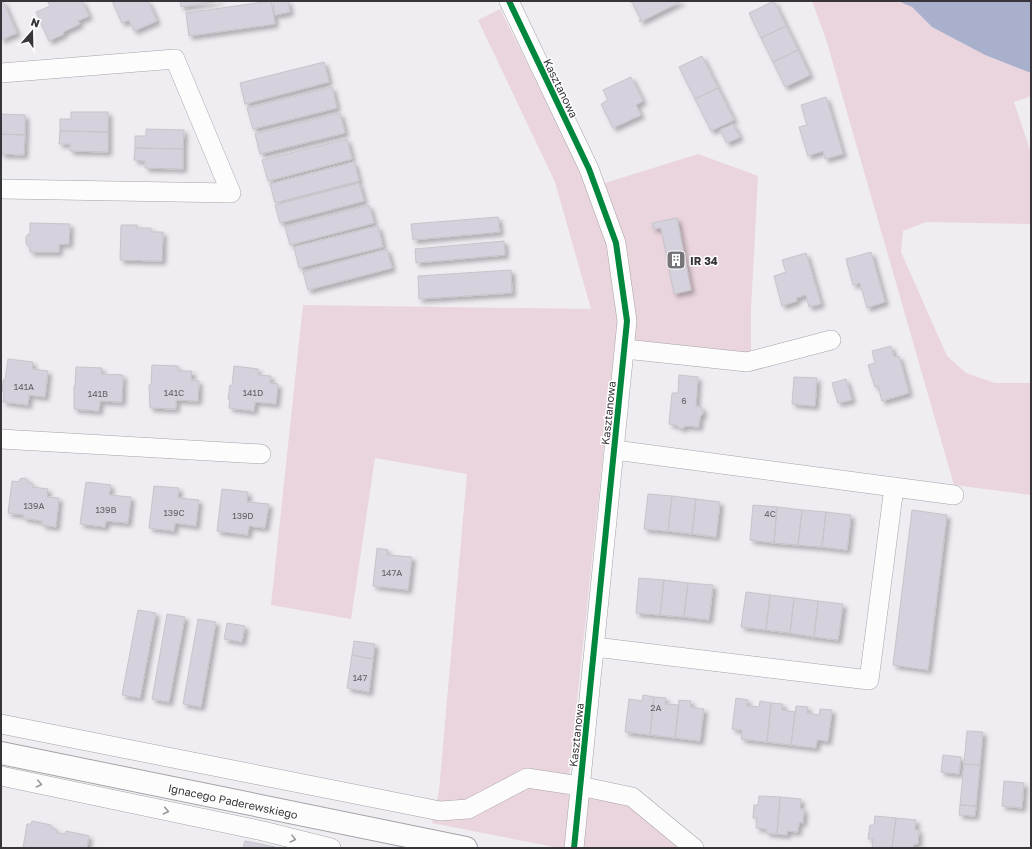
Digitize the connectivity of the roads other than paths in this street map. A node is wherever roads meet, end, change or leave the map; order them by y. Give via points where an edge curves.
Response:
1 (509, 1) edge
2 (1, 73) edge
3 (1, 189) edge
4 (831, 340) dead end
5 (625, 349) junction
6 (1, 439) edge
7 (615, 450) junction
8 (261, 454) dead end
9 (894, 487) junction
10 (954, 495) dead end
11 (595, 648) junction
12 (1, 724) edge
13 (1, 753) edge
14 (1, 776) edge
15 (580, 786) junction
16 (330, 848) edge
17 (466, 848) edge
18 (574, 848) edge
19 (694, 848) edge

1 - 5 street, Kasztanowa via 589,169 616,243 627,321
2 - 3 street via 175,59 231,193
4 - 5 street via 747,362
5 - 7 street, Kasztanowa
6 - 8 street
7 - 9 street
7 - 11 street, Kasztanowa
9 - 10 street
9 - 11 street via 869,680
11 - 15 street, Kasztanowa
12 - 15 street via 440,811 468,808 527,778
13 - 17 main road, Ignacego Paderewskiego
14 -> 16 street via 263,831
15 - 18 street, Kasztanowa
15 - 19 street via 632,797

